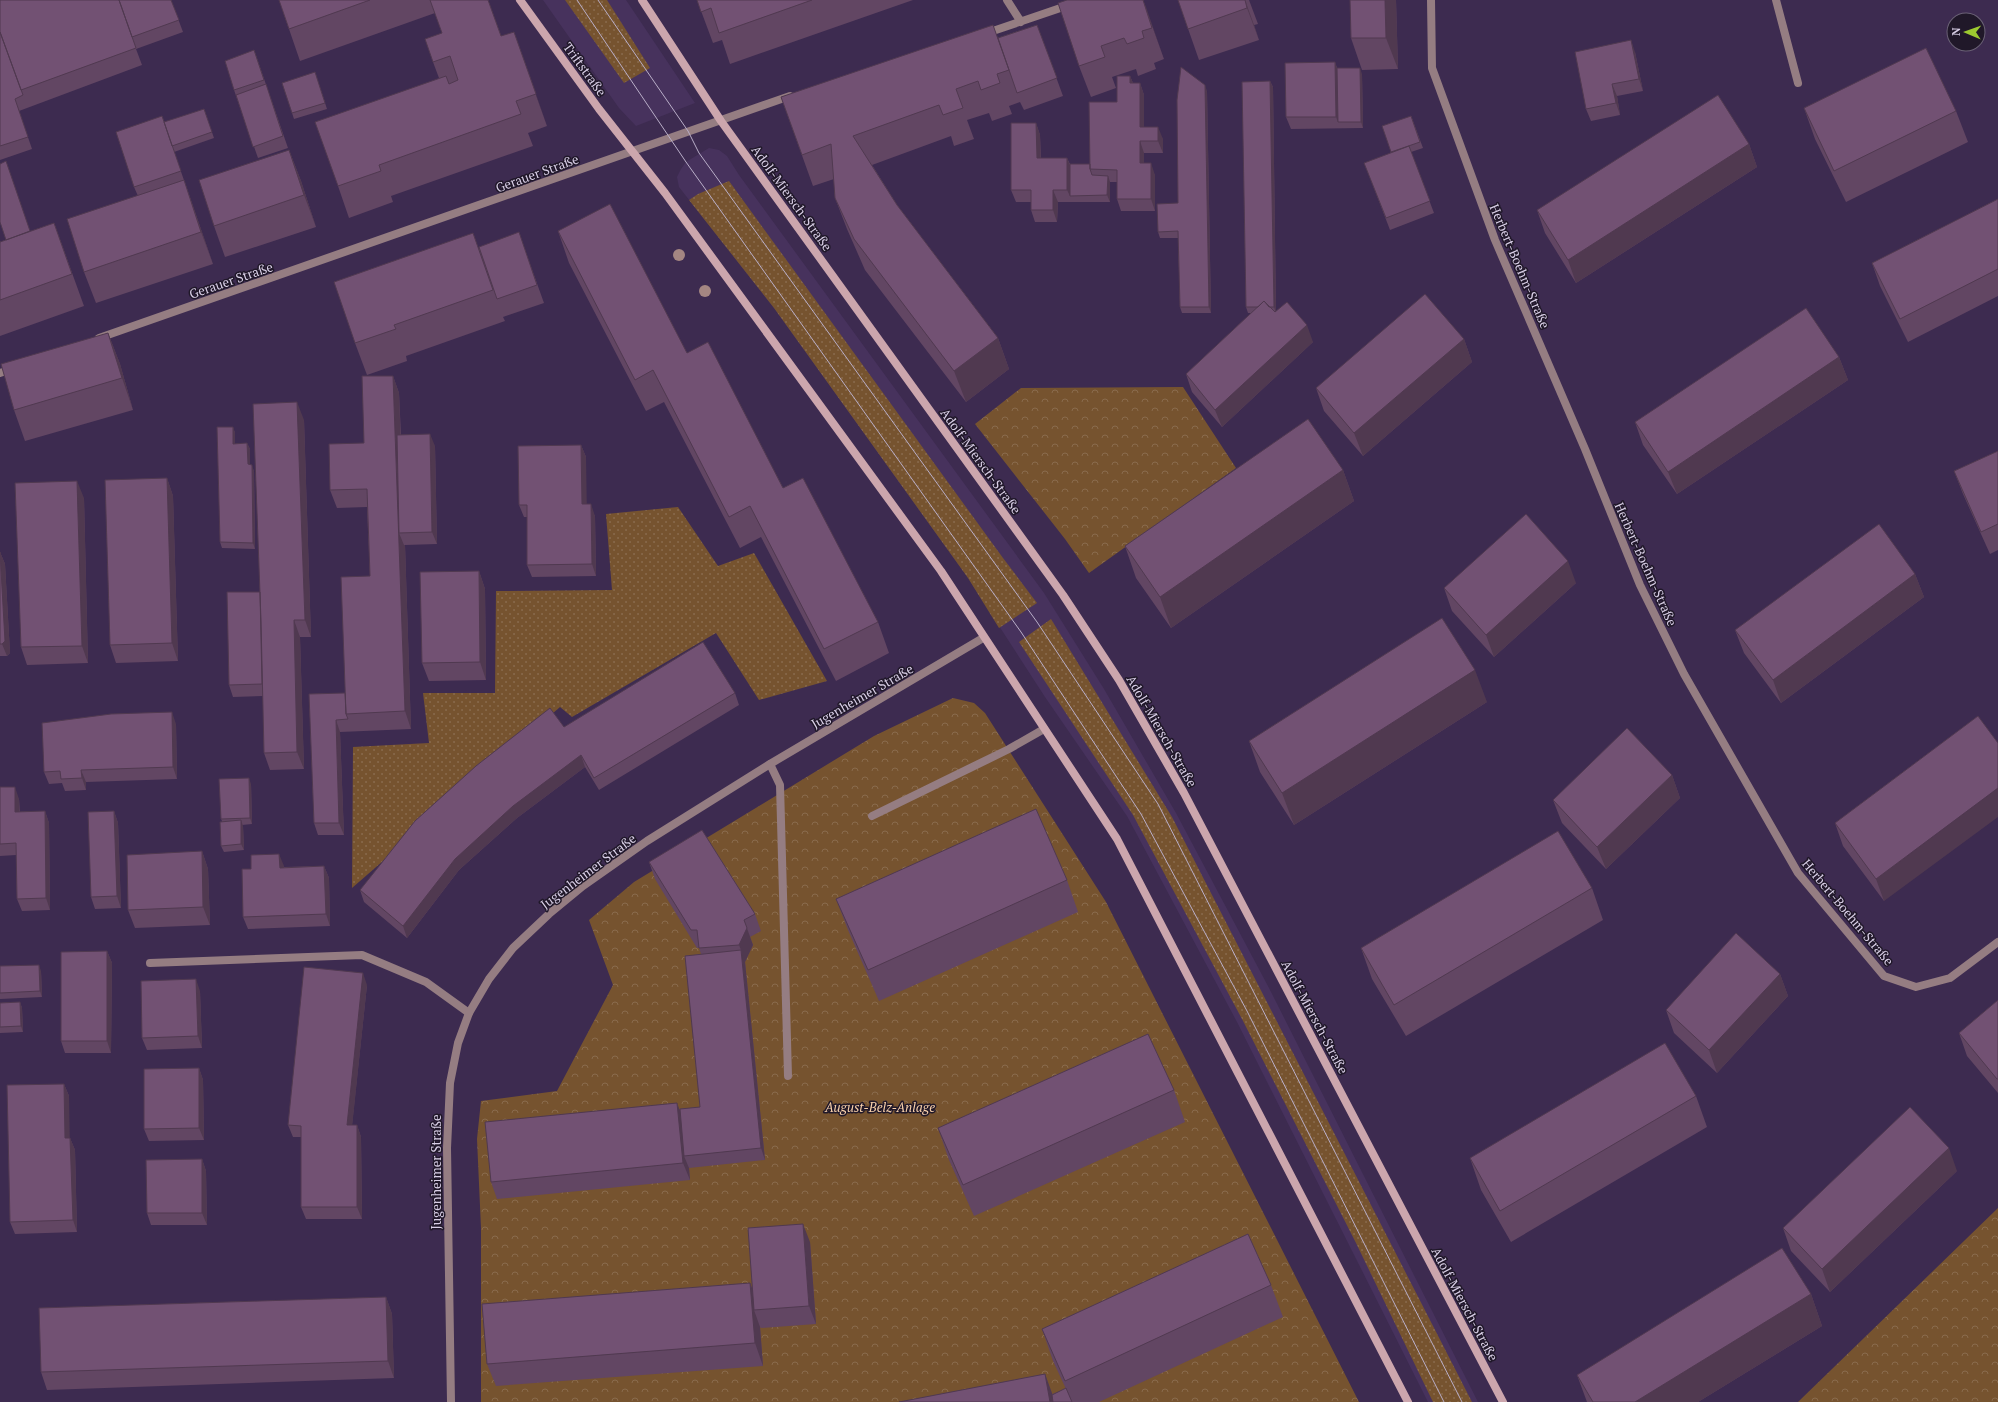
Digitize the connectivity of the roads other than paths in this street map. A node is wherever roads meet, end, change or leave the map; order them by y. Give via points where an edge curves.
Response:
1 (520, 0) edge
2 (642, 0) edge
3 (1008, 0) edge
4 (1084, 0) edge
5 (1431, 0) edge
6 (1776, 0) edge
7 (1021, 22) junction
8 (973, 37) edge
9 (1798, 83) dead end
10 (798, 93) edge
11 (721, 121) junction
12 (631, 151) junction
13 (92, 341) edge
14 (25, 364) edge
15 (0, 373) edge
16 (983, 638) junction
17 (1044, 729) junction
18 (770, 764) junction
19 (872, 816) dead end
20 (1998, 942) edge
21 (150, 963) dead end
22 (469, 1013) junction
23 (788, 1076) dead end
24 (451, 1402) edge
25 (1408, 1402) edge
26 (1503, 1402) edge

1 - 12 main road, Triftstraße
2 - 11 main road
3 - 7 street
4 - 7 street
5 - 20 street, Herbert-Boehm-Straße via 1432,68 1495,240 1640,585 1684,674 1798,873 1884,976 1910,985 1916,987 1950,978
6 - 9 street
7 - 8 street
10 - 11 street, Gerauer Straße
11 - 12 street, Gerauer Straße
11 - 26 main road, Adolf-Miersch-Straße via 1059,589 1119,680 1184,794
12 - 13 street, Gerauer Straße
12 - 16 main road via 665,193 941,572
14 - 15 street
16 - 17 main road
16 - 18 street, Jugenheimer Straße
17 - 19 street via 1009,749
17 - 25 main road via 1117,839
18 - 22 street, Jugenheimer Straße via 647,841 583,886 549,914 513,948 489,979
18 - 23 street via 780,785
21 - 22 street via 362,955 426,982
22 - 24 street, Jugenheimer Straße via 458,1043 450,1083 447,1119

